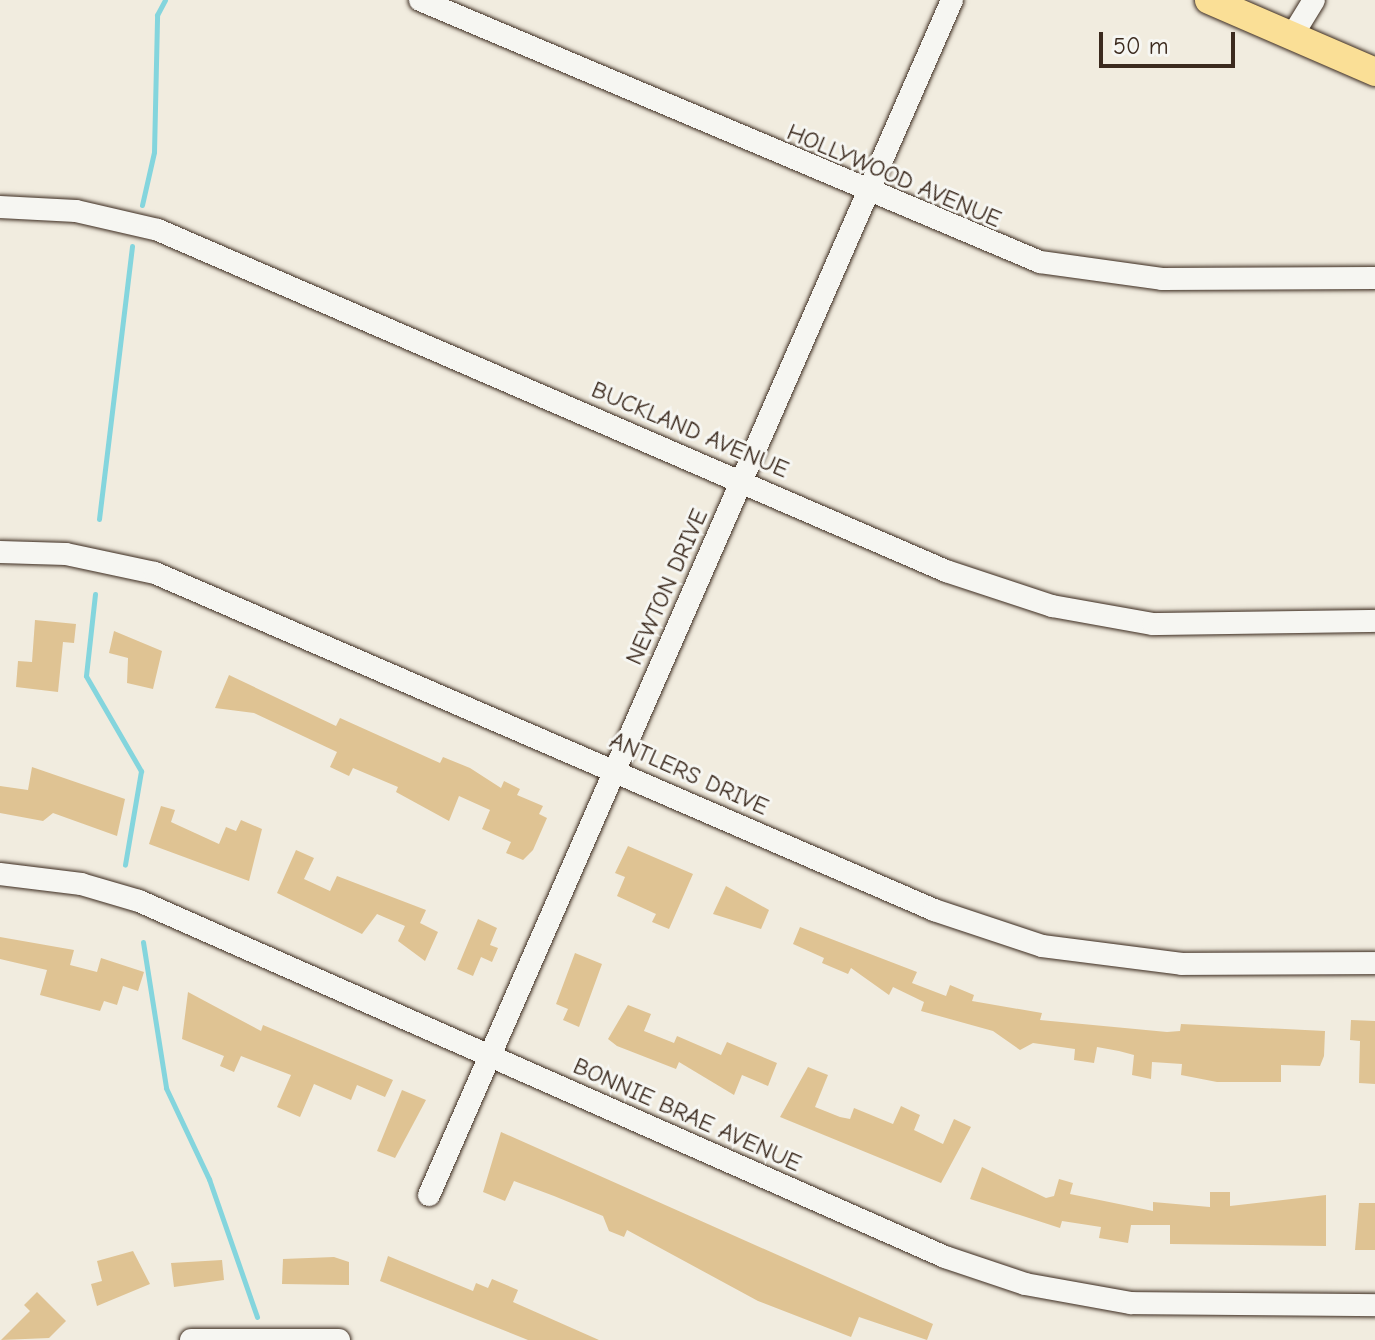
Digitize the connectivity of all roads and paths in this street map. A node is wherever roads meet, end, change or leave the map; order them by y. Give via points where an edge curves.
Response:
1 (420, 0) edge
2 (952, 0) edge
3 (1209, 0) edge
4 (1314, 0) edge
5 (1292, 36) junction
6 (1375, 72) edge
7 (868, 193) junction
8 (0, 207) edge
9 (1375, 278) edge
10 (742, 481) junction
11 (0, 552) edge
12 (1375, 621) edge
13 (615, 770) junction
14 (0, 874) edge
15 (1375, 963) edge
16 (488, 1056) junction
17 (429, 1195) dead end
18 (1375, 1305) edge
19 (191, 1340) edge
20 (339, 1340) edge

1 - 7 street, HOLLYWOOD AVENUE
2 - 7 street, NEWTON DRIVE
3 - 5 main road
4 - 5 street
5 - 6 main road
7 - 9 street, HOLLYWOOD AVENUE via 1011,253 1087,272 1162,279
7 - 10 street, NEWTON DRIVE
8 - 10 street, BUCKLAND AVENUE via 76,211 158,230
10 - 12 street, BUCKLAND AVENUE via 959,576 1088,614 1153,624
10 - 13 street, NEWTON DRIVE
11 - 13 street, ANTLERS DRIVE via 66,554 155,573
13 - 15 street, ANTLERS DRIVE via 934,910 1042,946 1170,964
13 - 16 street, NEWTON DRIVE
14 - 16 street, BONNIE BRAE AVENUE via 81,884 139,901
16 - 17 street, NEWTON DRIVE
16 - 18 street, BONNIE BRAE AVENUE via 945,1257 1025,1284 1131,1303
19 - 20 street

